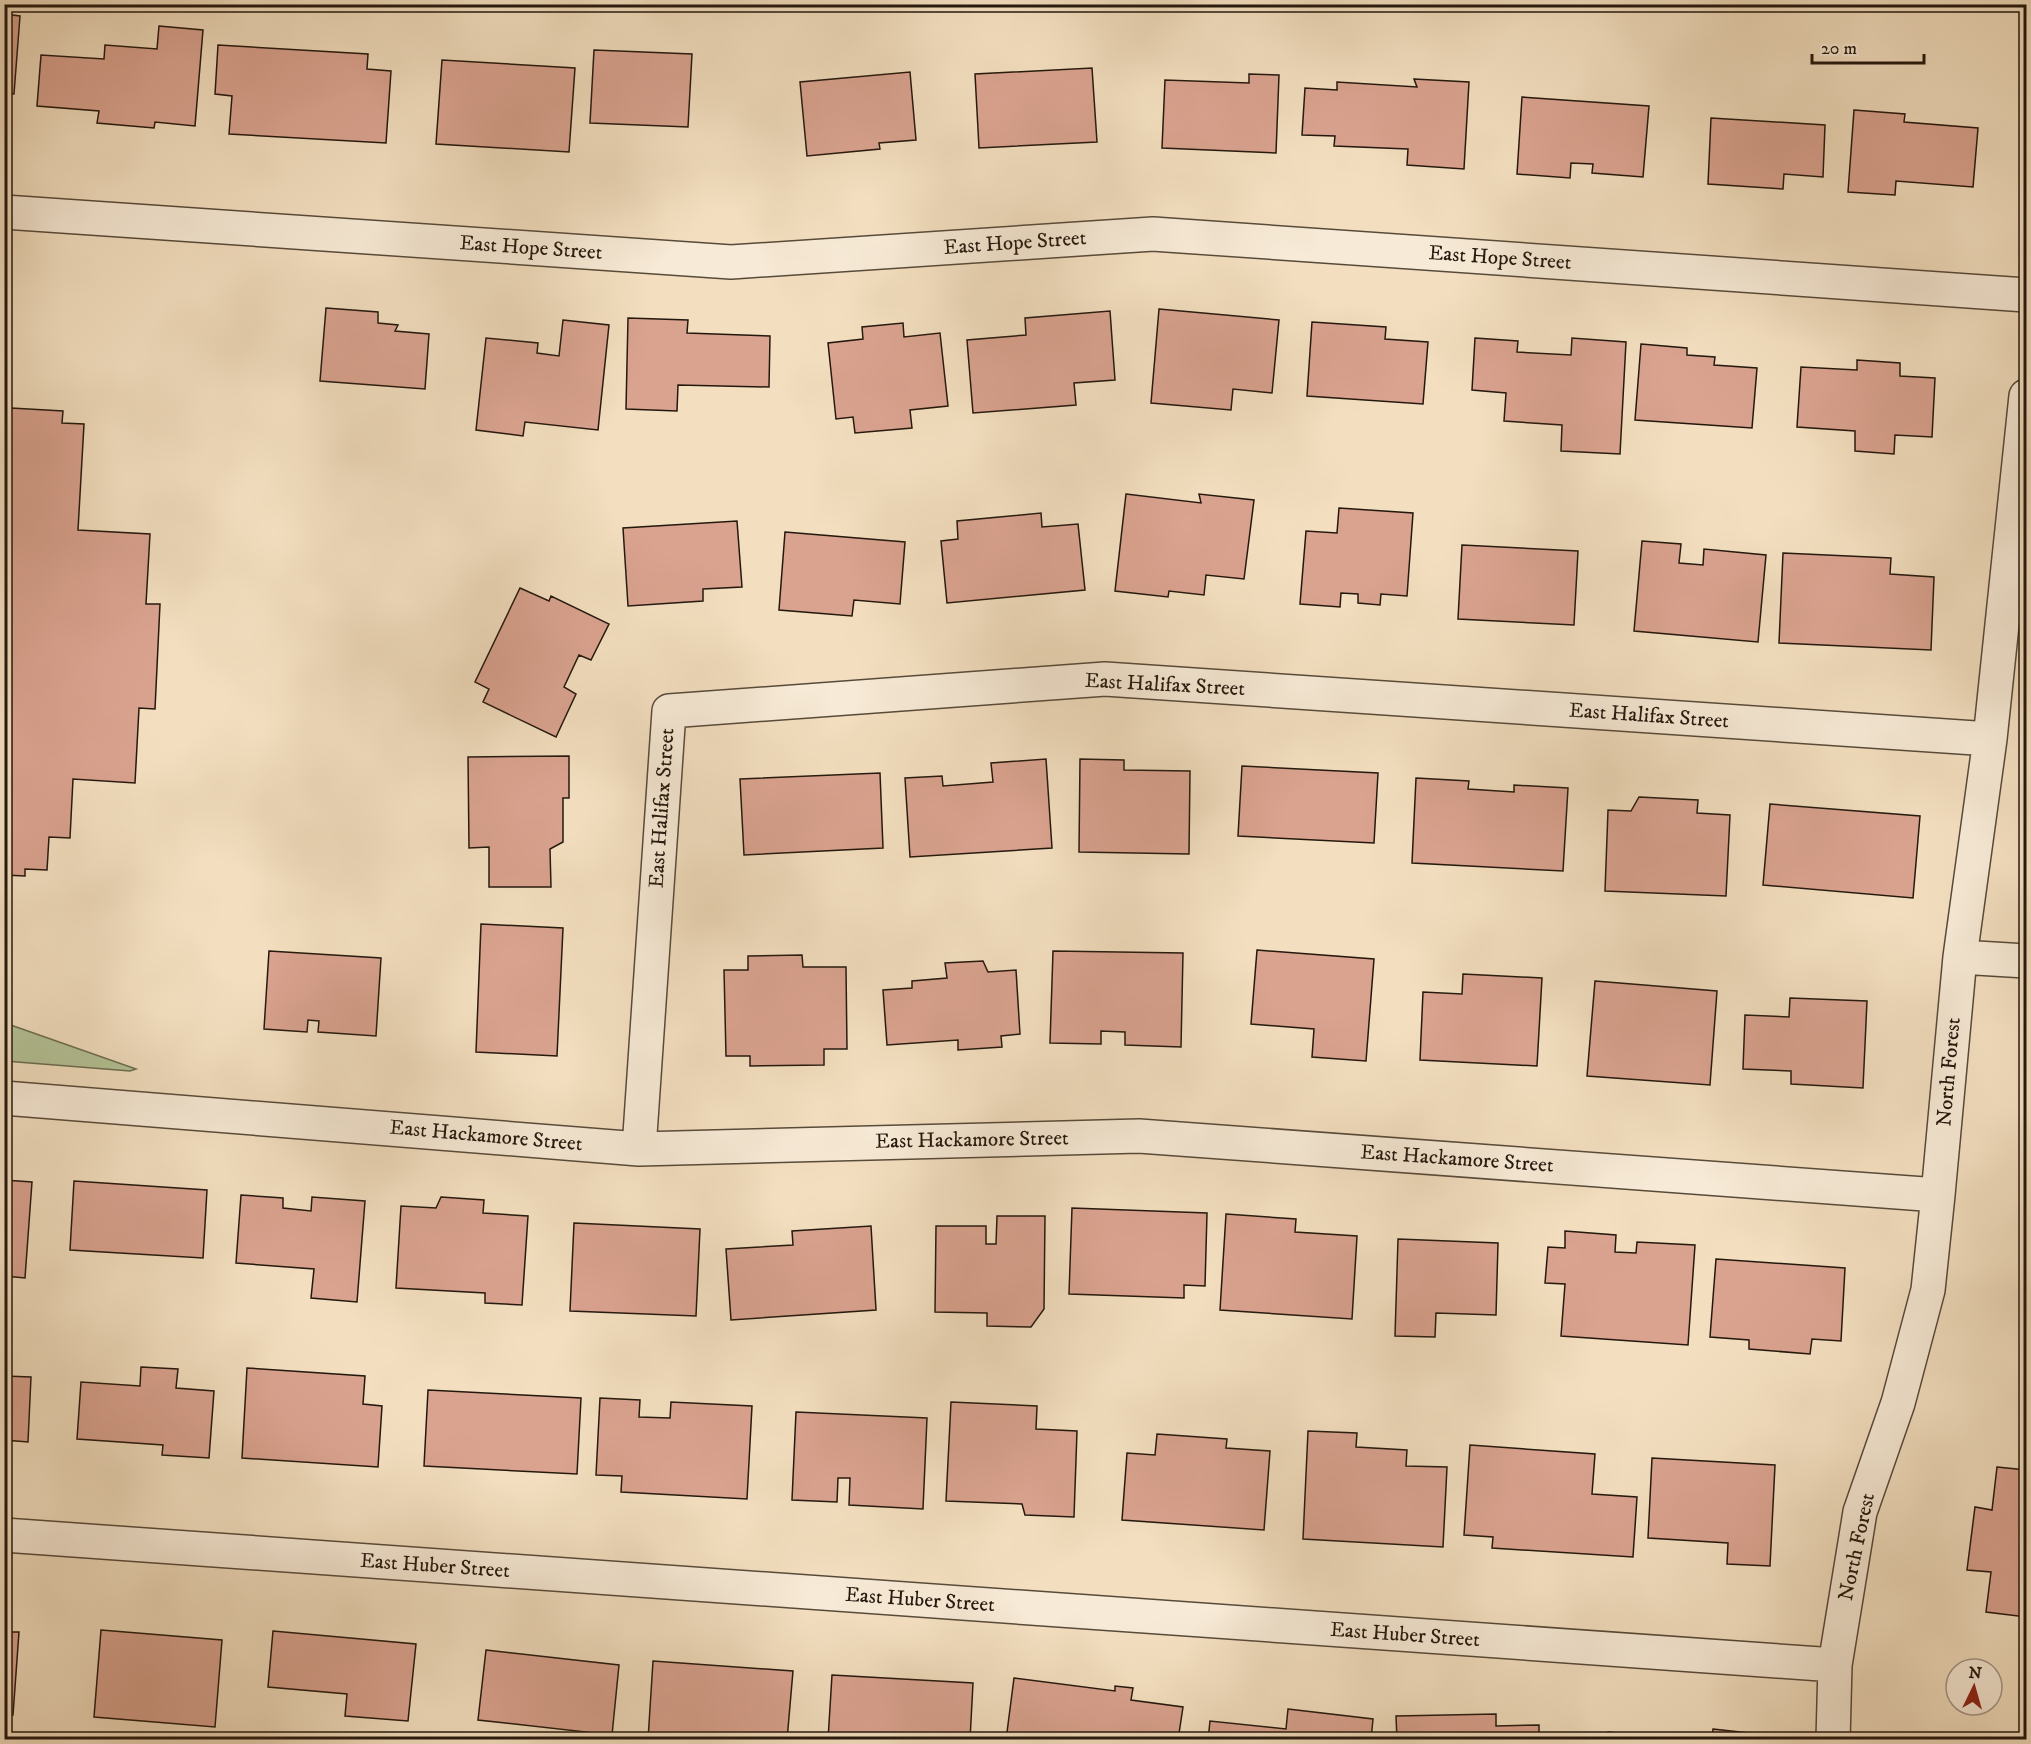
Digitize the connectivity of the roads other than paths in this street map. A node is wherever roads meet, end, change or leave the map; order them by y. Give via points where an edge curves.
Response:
1 (4, 212) edge
2 (2026, 295) edge
3 (2026, 396) edge
4 (1990, 739) junction
5 (1960, 957) junction
6 (2026, 961) edge
7 (4, 1098) edge
8 (639, 1149) junction
9 (1938, 1195) junction
10 (4, 1535) edge
11 (1835, 1665) junction
12 (1833, 1740) edge

1 - 2 street, East Hope Street via 731,262 1153,234
3 - 4 street, North Forest
4 - 5 street, North Forest
4 - 8 street, East Halifax Street via 1105,679 669,711
5 - 6 street
5 - 9 street, North Forest
7 - 8 street, East Hackamore Street
8 - 9 street, East Hackamore Street via 1139,1136
9 - 11 street, North Forest via 1928,1290 1898,1403 1860,1512
10 - 11 street, East Huber Street
11 - 12 street, North Forest

